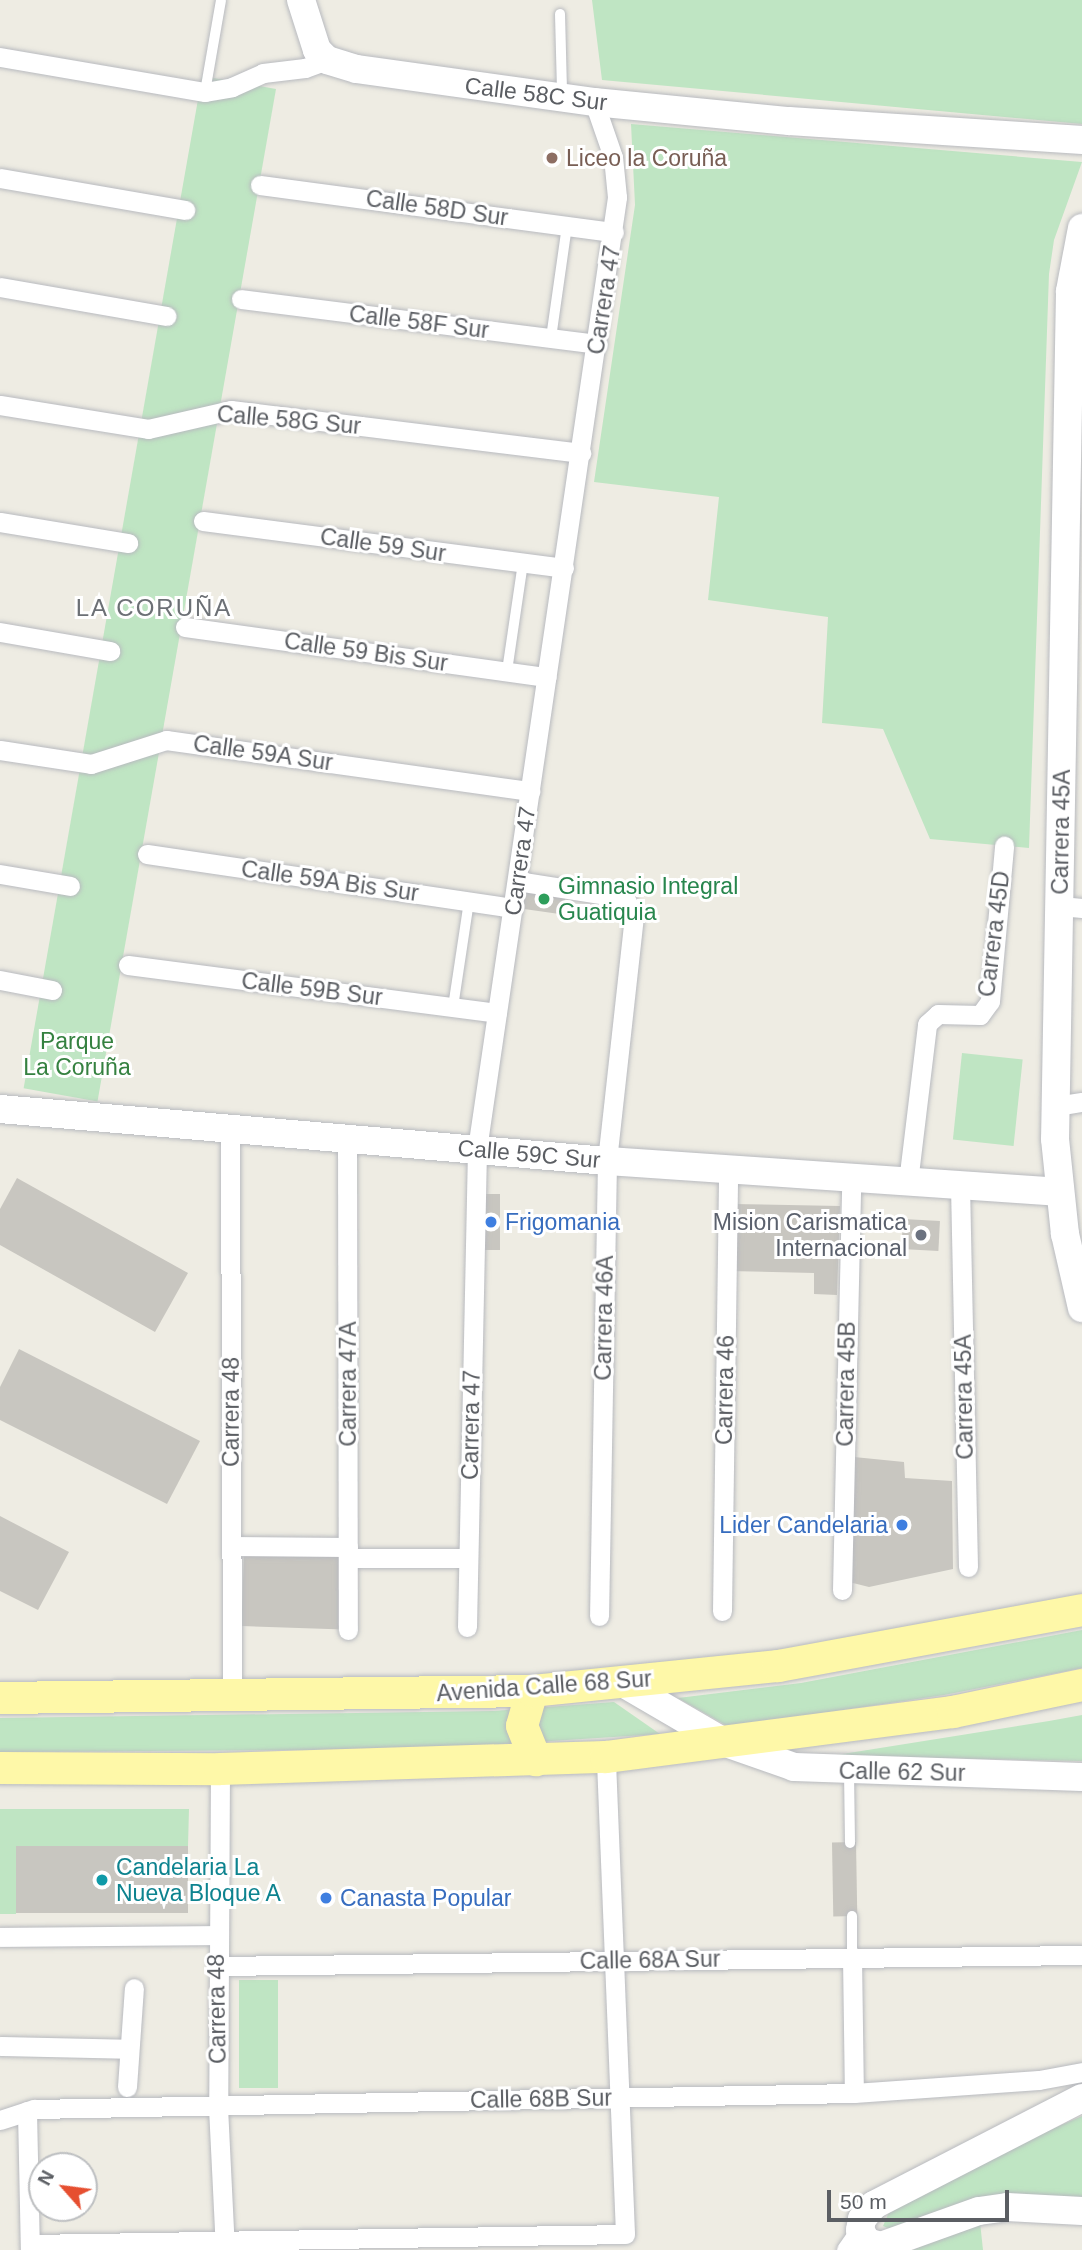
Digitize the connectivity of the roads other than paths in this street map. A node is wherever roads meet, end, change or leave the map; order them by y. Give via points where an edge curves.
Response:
1 (222, 0) edge
2 (301, 0) edge
3 (560, 14) dead end
4 (0, 57) edge
5 (327, 60) junction
6 (205, 92) junction
7 (562, 97) junction
8 (594, 102) junction
9 (1082, 139) edge
10 (0, 177) edge
11 (260, 185) dead end
12 (185, 210) dead end
13 (567, 226) junction
14 (1082, 228) edge
15 (614, 232) junction
16 (0, 287) edge
17 (241, 299) dead end
18 (167, 316) dead end
19 (551, 338) junction
20 (597, 344) junction
21 (0, 405) edge
22 (581, 453) junction
23 (1075, 470) edge
24 (203, 521) dead end
25 (0, 522) edge
26 (128, 543) dead end
27 (523, 563) junction
28 (564, 568) junction
29 (185, 627) dead end
30 (0, 632) edge
31 (110, 651) dead end
32 (507, 671) junction
33 (547, 677) junction
34 (0, 750) edge
35 (530, 791) junction
36 (1004, 846) dead end
37 (147, 854) dead end
38 (0, 874) edge
39 (517, 881) junction
40 (70, 886) dead end
41 (469, 901) junction
42 (1071, 907) edge
43 (513, 908) junction
44 (128, 965) dead end
45 (0, 980) edge
46 (52, 989) dead end
47 (453, 1007) junction
48 (496, 1013) junction
49 (1069, 1104) edge
50 (0, 1109) edge
51 (230, 1127) junction
52 (347, 1138) junction
53 (477, 1149) junction
54 (607, 1161) junction
55 (728, 1170) junction
56 (851, 1178) junction
57 (908, 1182) junction
58 (960, 1185) junction
59 (1058, 1192) junction
60 (1082, 1308) edge
61 (231, 1546) junction
62 (348, 1552) junction
63 (468, 1558) junction
64 (968, 1567) dead end
65 (842, 1590) dead end
66 (1082, 1610) edge
67 (722, 1611) dead end
68 (598, 1616) dead end
69 (467, 1628) dead end
70 (348, 1630) dead end
71 (621, 1682) junction
72 (1082, 1685) edge
73 (532, 1691) junction
74 (232, 1697) junction
75 (0, 1698) edge
76 (726, 1744) junction
77 (606, 1757) junction
78 (536, 1760) junction
79 (0, 1768) edge
80 (220, 1769) junction
81 (849, 1771) junction
82 (1082, 1777) edge
83 (850, 1843) dead end
84 (852, 1916) dead end
85 (216, 1935) junction
86 (0, 1937) edge
87 (1082, 1955) edge
88 (852, 1956) junction
89 (612, 1961) junction
90 (217, 1966) junction
91 (134, 1988) dead end
92 (0, 2046) edge
93 (128, 2049) junction
94 (1082, 2072) edge
95 (127, 2088) dead end
96 (854, 2093) junction
97 (617, 2097) junction
98 (1082, 2098) edge
99 (218, 2107) junction
100 (27, 2111) junction
101 (0, 2120) edge
102 (1082, 2211) edge
103 (853, 2240) edge
104 (225, 2244) edge
105 (30, 2247) edge

1 - 6 lane
2 - 5 street via 312,40
3 - 7 lane
4 - 6 street, Calle 58C Sur
5 - 6 street, Calle 58C Sur via 263,73 232,87
5 - 7 street, Calle 58C Sur via 396,75
7 - 8 street, Calle 58C Sur
8 - 9 street, Calle 58C Sur via 789,121
8 - 15 street, Carrera 47 via 615,167
10 - 12 street
11 - 13 street, Calle 58D Sur
13 - 15 street, Calle 58D Sur
13 - 19 lane
14 - 23 street, Carrera 45A via 1070,291
15 - 20 street, Carrera 47
16 - 18 street
17 - 19 street, Calle 58F Sur
19 - 20 street, Calle 58F Sur
20 - 22 street, Carrera 47
21 - 22 street, Calle 58G Sur via 148,429 231,410
22 - 28 street, Carrera 47
23 - 42 street, Carrera 45A
24 - 27 street, Calle 59 Sur
25 - 26 street
27 - 28 street, Calle 59 Sur
27 - 32 lane
28 - 33 street, Carrera 47
29 - 32 street, Calle 59 Bis Sur
30 - 31 street
32 - 33 street, Calle 59 Bis Sur
33 - 35 street, Carrera 47
34 - 35 street, Calle 59A Sur via 91,764 166,740
35 - 39 street, Carrera 47
36 - 57 street, Carrera 45D via 990,1001 980,1015 939,1014 927,1024
37 - 41 street, Calle 59A Bis Sur
38 - 40 street
39 - 43 street, Carrera 47
39 - 54 street, Carrera 46A via 625,898 634,916
41 - 43 street, Calle 59A Bis Sur
41 - 47 lane
42 - 49 street, Carrera 45A
43 - 48 street, Carrera 47
44 - 47 street, Calle 59B Sur
45 - 46 street
47 - 48 street, Calle 59B Sur
48 - 53 street, Carrera 47
49 - 59 street, Carrera 45A
50 - 51 street, Calle 59C Sur
51 - 52 street, Calle 59C Sur
51 - 61 street, Carrera 48
52 - 53 street, Calle 59C Sur
52 - 62 street, Carrera 47A
53 - 54 street, Calle 59C Sur
53 - 63 street, Carrera 47
54 - 55 street, Calle 59C Sur
54 - 68 street, Carrera 46A
55 - 56 street, Calle 59C Sur
55 - 67 street, Carrera 46
56 - 57 street, Calle 59C Sur
56 - 65 street, Carrera 45B
57 - 58 street, Calle 59C Sur
58 - 59 street, Calle 59C Sur
58 - 64 street, Carrera 45A
59 - 60 street, Carrera 45A
61 - 62 street
61 - 74 street, Carrera 48
62 - 63 street
62 - 70 street, Carrera 47A
63 - 69 street, Carrera 47
66 - 71 main road, Avenida Calle 68 Sur via 778,1666
71 - 73 main road, Avenida Calle 68 Sur
71 - 76 street, Calle 62 Sur
72 - 76 main road via 953,1712
73 - 74 main road, Avenida Calle 68 Sur
73 - 78 main road via 522,1726
74 - 75 main road, Avenida Calle 68 Sur
76 - 77 main road
76 - 81 street, Calle 62 Sur via 794,1768
77 - 78 main road
77 - 89 street
78 - 80 main road
79 - 80 main road
80 - 85 street, Carrera 48
81 - 82 street, Calle 62 Sur
81 - 83 lane
84 - 88 lane
85 - 86 street
85 - 90 street, Carrera 48
87 - 88 street, Calle 68A Sur
88 - 89 street, Calle 68A Sur
88 - 96 street
89 - 90 street, Calle 68A Sur
89 - 97 street
90 - 99 street, Carrera 48
91 - 93 street
92 - 93 street
93 - 95 street
94 - 96 street, Calle 68B Sur via 1040,2080
96 - 97 street, Calle 68B Sur
97 - 99 street, Calle 68B Sur
97 - 104 street via 625,2234
98 - 103 street via 874,2205
99 - 100 street, Calle 68B Sur
99 - 104 street, Carrera 48
100 - 101 street, Calle 68B Sur
100 - 105 street
102 - 103 street via 1007,2207 979,2211 874,2246
104 - 105 street

